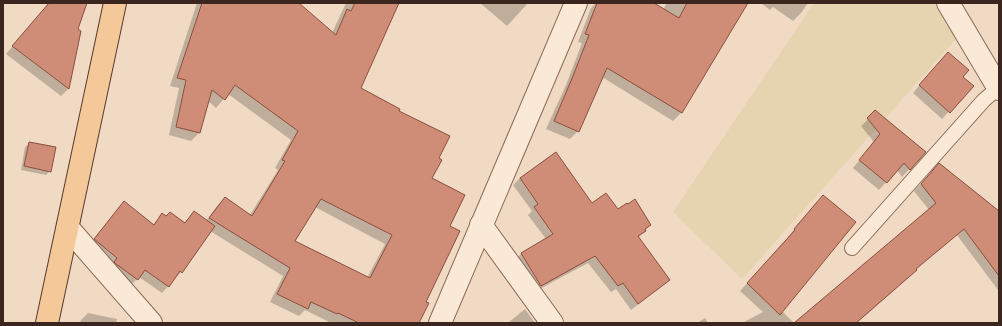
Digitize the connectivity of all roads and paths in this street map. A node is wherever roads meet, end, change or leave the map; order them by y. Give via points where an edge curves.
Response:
1 (115, 3) edge
2 (576, 3) edge
3 (948, 3) edge
4 (999, 88) edge
5 (481, 226) junction
6 (68, 228) junction
7 (852, 248) dead end
8 (47, 323) edge
9 (151, 323) edge
10 (440, 323) edge
11 (552, 323) edge

1 - 6 main road
2 - 5 street
3 - 4 street
4 - 7 lane via 984,100
5 - 10 street
5 - 11 street
6 - 8 main road
6 - 9 street

